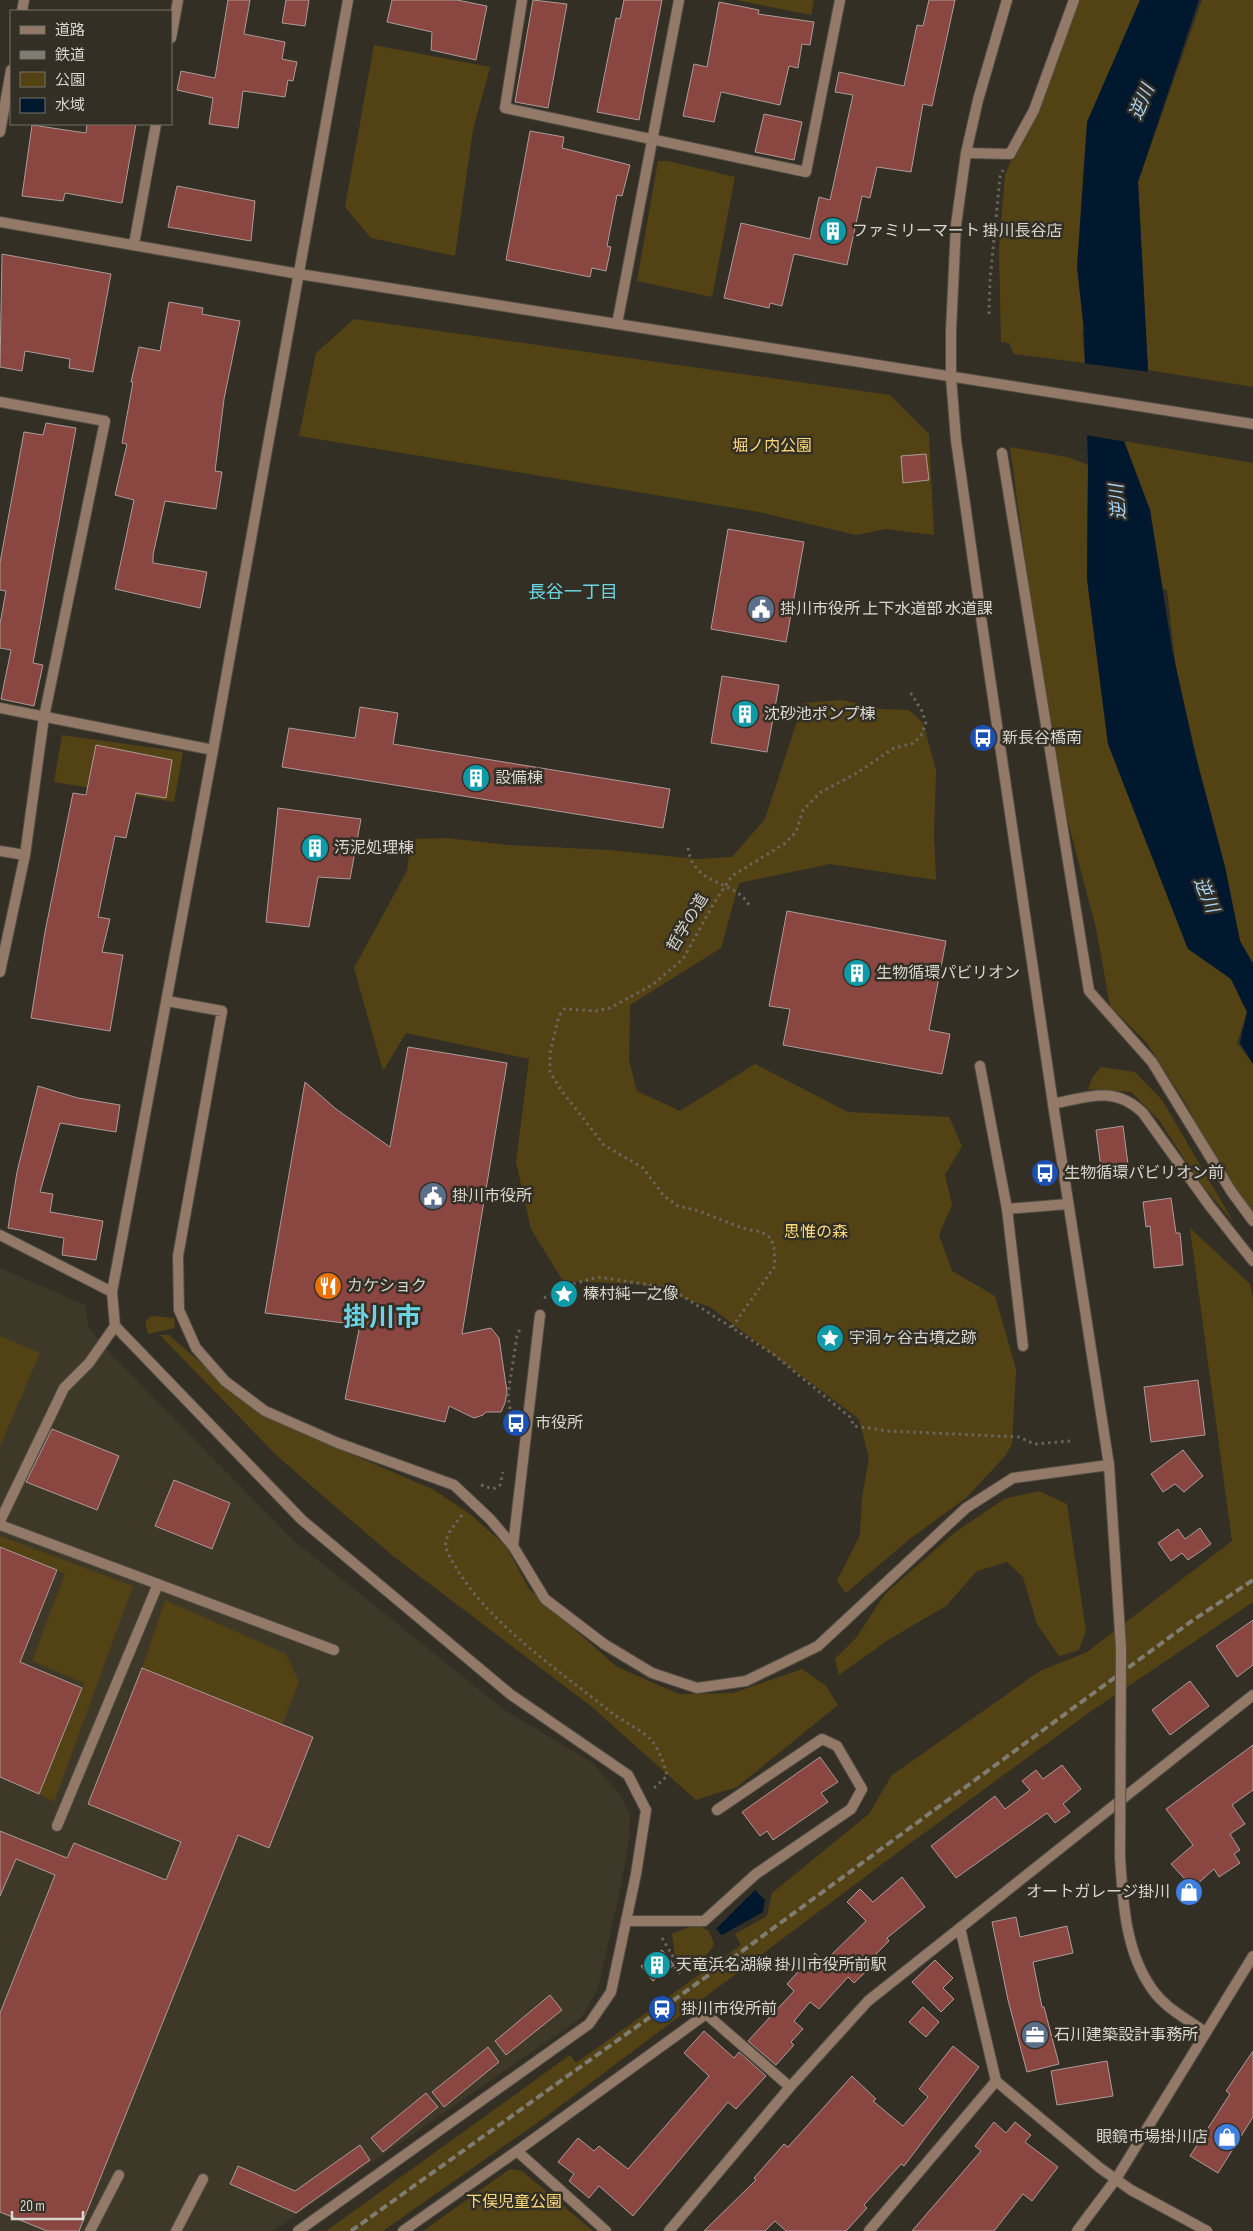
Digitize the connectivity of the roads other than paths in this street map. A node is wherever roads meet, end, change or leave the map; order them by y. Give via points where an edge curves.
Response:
1 (178, 0) edge
2 (348, 0) edge
3 (522, 0) edge
4 (679, 0) edge
5 (840, 0) edge
6 (1007, 0) edge
7 (1074, 0) edge
8 (172, 33) edge
9 (10, 76) edge
10 (156, 125) edge
11 (0, 132) edge
12 (653, 140) junction
13 (966, 153) junction
14 (0, 222) edge
15 (134, 244) junction
16 (299, 274) junction
17 (618, 324) junction
18 (951, 377) junction
19 (0, 402) edge
20 (1253, 424) edge
21 (1002, 452) dead end
22 (0, 708) edge
23 (44, 716) junction
24 (213, 750) junction
25 (0, 851) edge
26 (25, 855) junction
27 (0, 972) edge
28 (167, 1001) junction
29 (980, 1066) dead end
30 (1053, 1104) junction
31 (1068, 1204) junction
32 (1007, 1209) junction
33 (1253, 1221) edge
34 (0, 1235) edge
35 (1253, 1261) edge
36 (112, 1292) junction
37 (540, 1315) dead end
38 (115, 1326) junction
39 (1023, 1346) dead end
40 (1110, 1465) junction
41 (0, 1521) edge
42 (0, 1526) edge
43 (513, 1546) junction
44 (158, 1584) junction
45 (334, 1650) dead end
46 (1253, 1695) edge
47 (717, 1810) dead end
48 (57, 1826) dead end
49 (626, 1920) junction
50 (960, 1928) junction
51 (1253, 1956) edge
52 (1206, 2032) junction
53 (996, 2081) junction
54 (790, 2087) junction
55 (517, 2150) junction
56 (119, 2175) dead end
57 (203, 2179) dead end
58 (1116, 2179) junction
59 (90, 2231) edge
60 (176, 2231) edge
61 (298, 2231) edge
62 (403, 2231) edge
63 (606, 2231) edge
64 (669, 2231) edge
65 (869, 2231) edge
66 (1077, 2231) edge
67 (1207, 2231) edge

1 - 8 street
2 - 16 street
3 - 12 street via 505,108
4 - 12 street
5 - 12 street via 806,172
6 - 13 street
7 - 13 street via 1034,110 1010,154
9 - 11 street
10 - 15 street
12 - 17 street
13 - 18 street via 956,225
14 - 15 street
15 - 16 street
16 - 17 street
16 - 24 street
17 - 18 street
18 - 20 street
18 - 30 street via 956,440
19 - 23 street via 105,421
21 - 33 street via 1089,991 1152,1062
22 - 23 street
23 - 24 street
23 - 26 street
24 - 28 street
25 - 26 street
26 - 27 street
28 - 36 street
28 - 43 street via 222,1011 178,1256 179,1310 196,1348 225,1381 265,1412 338,1443 454,1485
29 - 32 street
30 - 31 street
30 - 35 street via 1108,1094 1132,1102 1143,1112
31 - 32 street
31 - 40 street
32 - 39 street
34 - 36 street
36 - 38 street
37 - 43 street
38 - 41 street via 88,1363 64,1388
38 - 49 street via 302,1520 510,1694 628,1775 646,1810
40 - 43 street via 1014,1478 966,1508 818,1646 746,1681 697,1688 652,1673 604,1644 545,1599
40 - 52 street, bridge via 1121,1648 1120,1857 1124,1914 1142,1973 1152,1990 1171,2009
42 - 44 street
44 - 45 street
44 - 48 street
46 - 50 street
47 - 49 street via 822,1739 837,1746 862,1789 851,1809 756,1874 704,1921
49 - 61 street via 611,1992 589,2024
50 - 53 street
50 - 54 street via 868,2001
51 - 52 street
52 - 58 street
53 - 58 street
53 - 65 street
54 - 55 street via 706,2014
54 - 64 street
55 - 62 street
55 - 63 street
56 - 59 street
57 - 60 street
58 - 66 street
58 - 67 street

